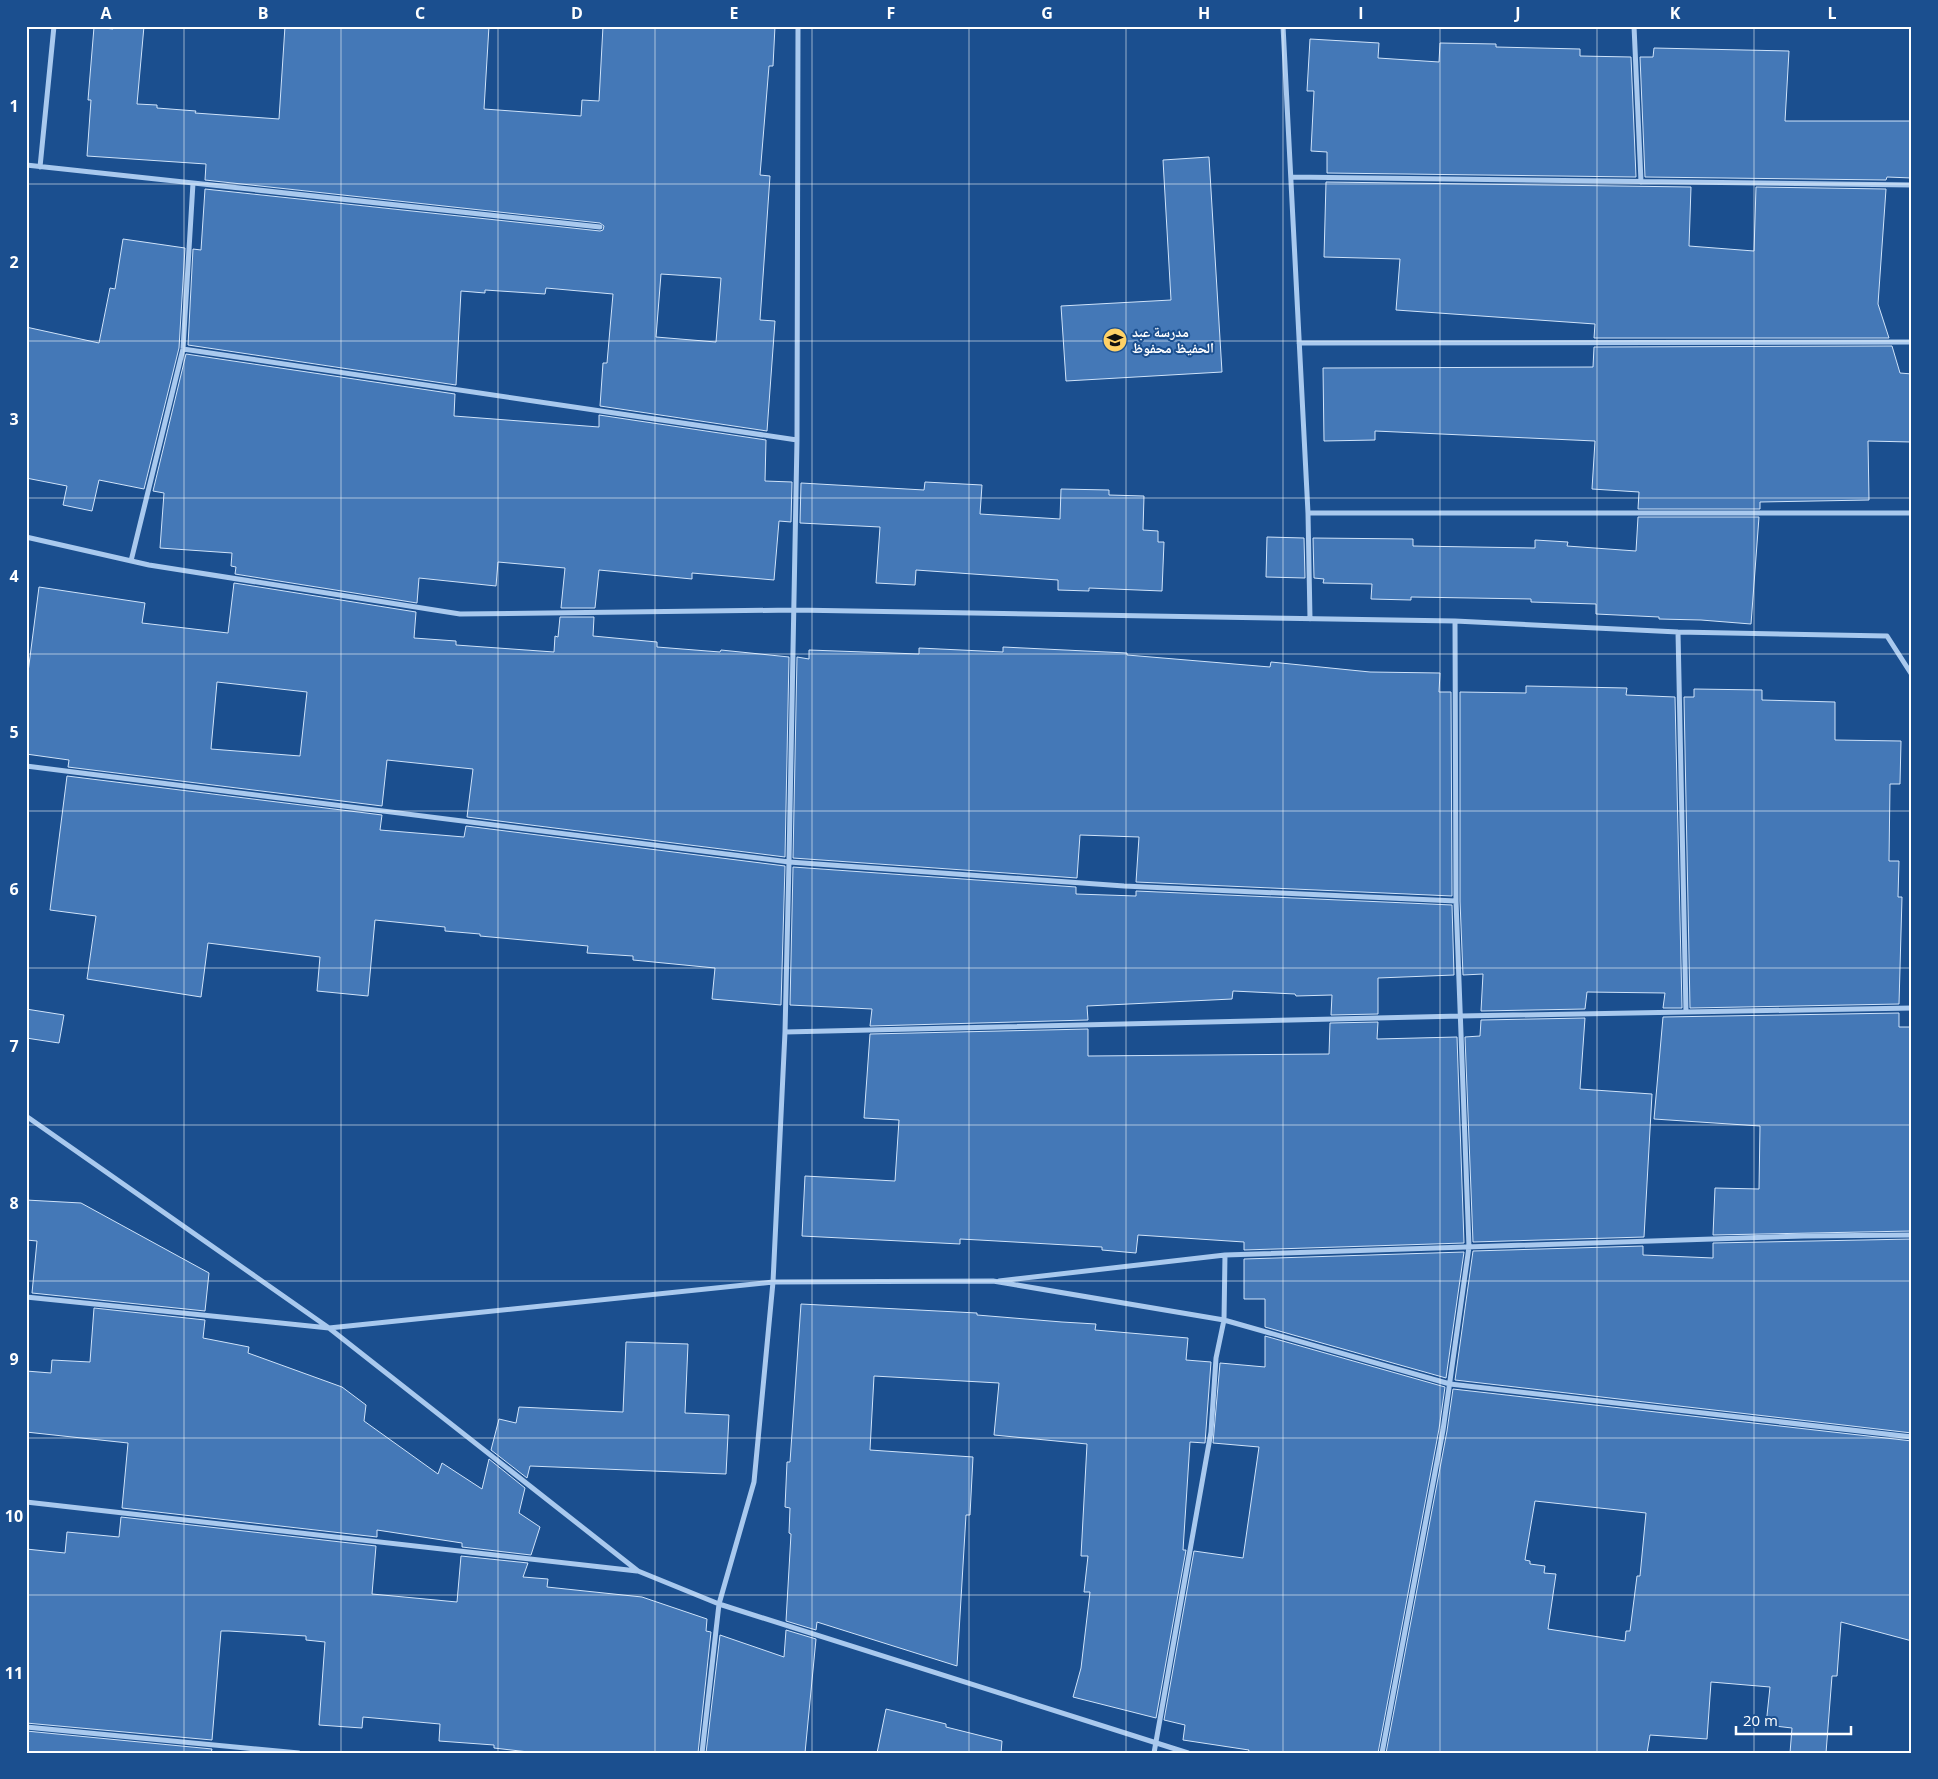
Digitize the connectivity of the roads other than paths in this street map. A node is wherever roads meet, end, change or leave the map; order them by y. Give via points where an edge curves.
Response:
1 (54, 26) edge
2 (798, 26) edge
3 (1283, 26) edge
4 (1634, 26) edge
5 (26, 165) edge
6 (40, 167) junction
7 (1290, 178) junction
8 (1641, 182) junction
9 (192, 183) junction
10 (1912, 185) edge
11 (600, 227) dead end
12 (1912, 342) edge
13 (1299, 343) junction
14 (183, 349) junction
15 (797, 440) junction
16 (1308, 513) junction
17 (1912, 513) edge
18 (26, 537) edge
19 (131, 561) junction
20 (794, 610) junction
21 (1310, 620) junction
22 (1455, 621) junction
23 (1678, 632) junction
24 (1912, 675) edge
25 (26, 766) edge
26 (789, 862) junction
27 (1456, 901) junction
28 (1912, 1008) edge
29 (1686, 1012) junction
30 (1461, 1016) junction
31 (785, 1032) junction
32 (26, 1116) edge
33 (1912, 1235) edge
34 (1469, 1247) junction
35 (1224, 1255) junction
36 (993, 1281) junction
37 (772, 1282) junction
38 (26, 1297) edge
39 (1224, 1320) junction
40 (328, 1328) junction
41 (1450, 1384) junction
42 (1912, 1437) edge
43 (26, 1502) edge
44 (638, 1572) junction
45 (719, 1604) junction
46 (26, 1727) edge
47 (1156, 1742) junction
48 (298, 1753) edge
49 (702, 1753) edge
50 (1154, 1753) edge
51 (1188, 1753) edge
52 (1382, 1753) edge

1 - 6 street
2 - 15 street
3 - 7 street
4 - 8 street
5 - 6 street
6 - 9 street
7 - 8 street
7 - 13 street
8 - 10 street
9 - 11 street
9 - 14 street
12 - 13 street
13 - 16 street
14 - 15 street
14 - 19 street
15 - 20 street
16 - 17 street
16 - 21 street
18 - 19 street
19 - 20 street via 460,614
20 - 21 street
20 - 26 street
21 - 22 street
22 - 23 street
22 - 27 street
23 - 24 street via 1887,636
23 - 29 street
25 - 26 street
26 - 27 street via 1124,886
26 - 31 street
27 - 30 street
28 - 29 street
29 - 30 street
30 - 31 street
30 - 34 street
31 - 37 street
32 - 40 street
33 - 34 street
34 - 35 street
34 - 41 street
35 - 36 street
35 - 39 street
36 - 37 street
36 - 39 street
37 - 40 street
37 - 45 street via 754,1482
38 - 40 street
39 - 41 street
39 - 47 street via 1216,1358 1211,1432
40 - 44 street
41 - 42 street
41 - 52 street
43 - 44 street
44 - 45 street
45 - 47 street
45 - 49 street
46 - 48 street
47 - 50 street
47 - 51 street

